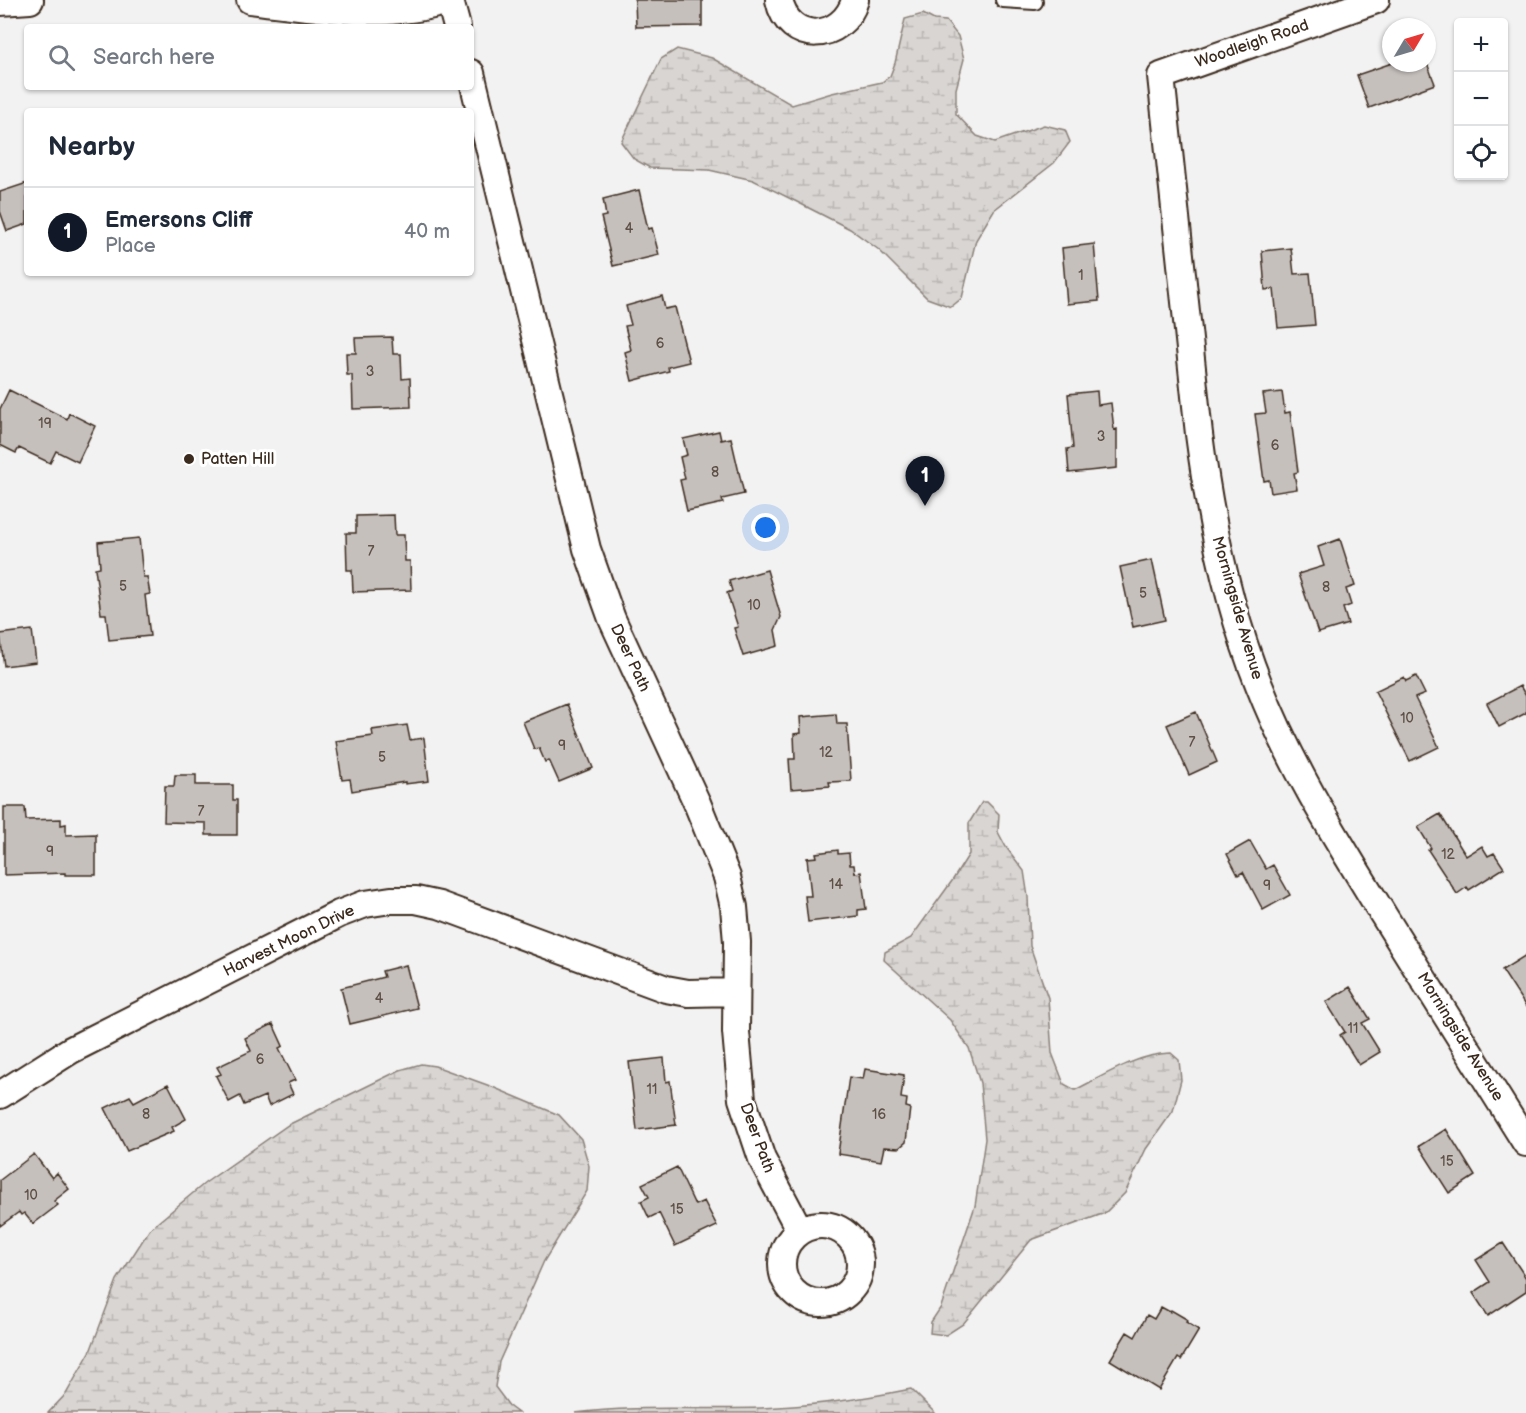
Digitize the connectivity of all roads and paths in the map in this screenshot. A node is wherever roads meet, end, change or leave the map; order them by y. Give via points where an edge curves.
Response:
1 (30, 0) edge
2 (250, 0) edge
3 (451, 0) edge
4 (779, 0) edge
5 (855, 0) edge
6 (1003, 0) edge
7 (1376, 0) edge
8 (0, 2) edge
9 (1035, 2) dead end
10 (457, 24) edge
11 (1161, 75) joint
12 (474, 85) edge
13 (736, 992) junction
14 (0, 1095) edge
15 (1526, 1143) edge
16 (800, 1231) dead end

1 - 8 street
2 - 3 street via 349,12 384,12
3 - 10 street
4 - 5 street via 786,18 796,27 821,33 844,22
6 - 9 lane
7 - 11 street, Woodleigh Road
11 - 15 street, Morningside Avenue via 1206,488 1242,638 1277,727 1313,798
12 - 13 street, Deer Path via 587,549 612,619 702,813 727,877 737,942
13 - 14 street, Harvest Moon Drive via 688,993 666,989 448,907 416,900 391,900 365,904 314,927 71,1050
13 - 16 street, Deer Path via 742,1099 762,1159

